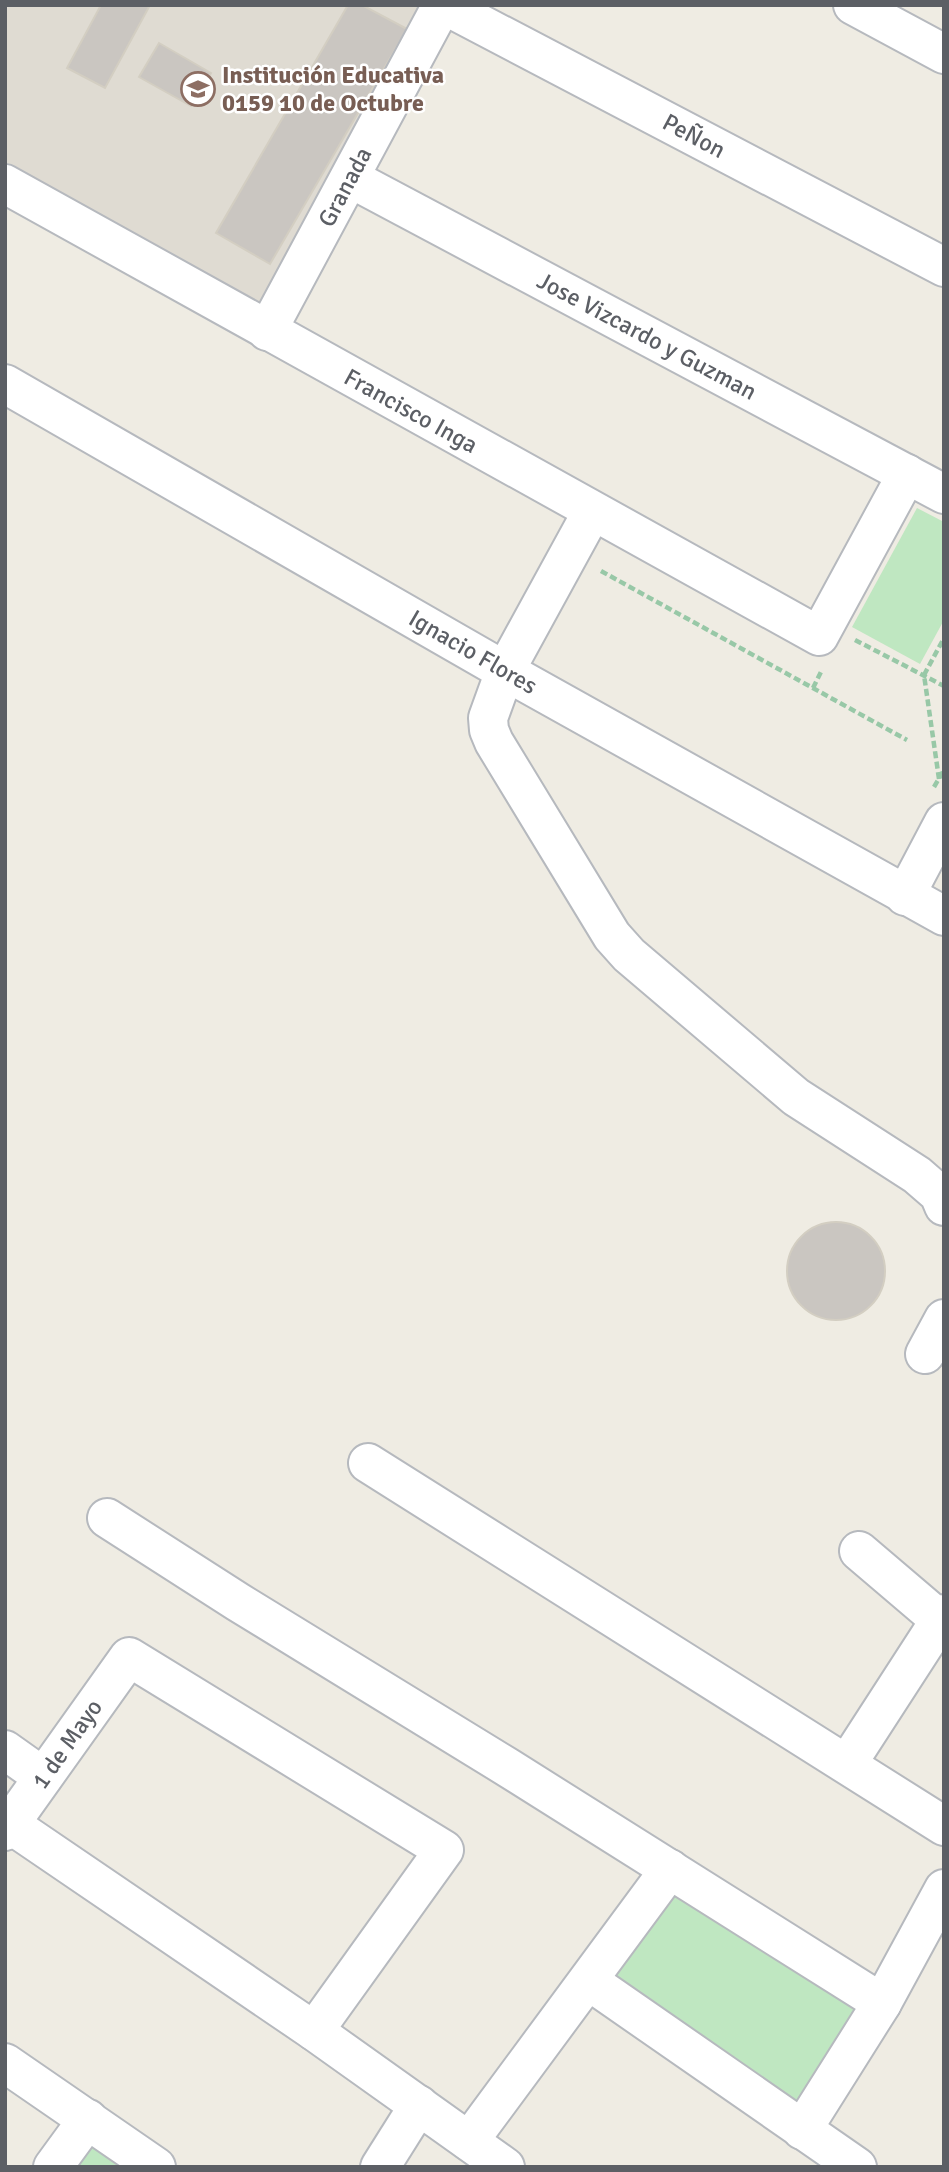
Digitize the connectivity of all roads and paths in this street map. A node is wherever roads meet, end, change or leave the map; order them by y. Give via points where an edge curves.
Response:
1 (443, 5) edge
2 (853, 5) edge
3 (944, 54) edge
4 (350, 178) junction
5 (5, 184) edge
6 (944, 267) edge
7 (267, 331) junction
8 (5, 384) edge
9 (907, 474) junction
10 (944, 494) edge
11 (592, 512) junction
12 (569, 554) junction
13 (836, 638) junction
14 (944, 638) edge
15 (505, 671) junction
16 (924, 675) junction
17 (944, 686) edge
18 (907, 740) dead end
19 (939, 779) dead end
20 (944, 822) edge
21 (905, 896) junction
22 (944, 916) edge
23 (944, 1206) edge
24 (944, 1319) edge
25 (925, 1354) dead end
26 (368, 1463) dead end
27 (107, 1518) dead end
28 (859, 1551) dead end
29 (942, 1617) edge
30 (5, 1751) edge
31 (847, 1764) junction
32 (43, 1777) junction
33 (944, 1826) edge
34 (7, 1828) edge
35 (670, 1869) junction
36 (944, 1889) edge
37 (589, 1981) junction
38 (883, 2003) junction
39 (314, 2031) junction
40 (5, 2063) edge
41 (419, 2105) junction
42 (88, 2119) junction
43 (802, 2130) junction
44 (470, 2141) junction
45 (53, 2167) edge
46 (156, 2167) edge
47 (380, 2167) edge
48 (505, 2167) edge
49 (858, 2167) edge

1 - 4 street, Granada
1 - 6 street, PeÑon
2 - 3 street
4 - 7 street, Granada
4 - 9 street, Jose Vizcardo y Guzman
5 - 7 street, Francisco Inga
7 - 11 street, Francisco Inga
8 - 15 street, Ignacio Flores
9 - 10 street, Jose Vizcardo y Guzman
9 - 13 street
11 - 12 street
11 - 13 street, Francisco Inga
12 - 15 street
12 - 18 path
13 - 16 path
14 - 16 path
15 - 21 street, Ignacio Flores
15 - 23 street via 488,719 489,730 612,936 641,968 786,1088 917,1175 939,1194
16 - 17 path
16 - 19 path
20 - 21 street
21 - 22 street, Ignacio Flores
24 - 25 street
26 - 31 street
27 - 35 street
28 - 29 street
29 - 31 street
30 - 32 street
31 - 33 street
32 - 34 street, 1 de Mayo
32 - 39 street, 1 de Mayo via 129,1657 444,1850
34 - 39 street
35 - 37 street
35 - 38 street
36 - 38 street
37 - 43 street
37 - 44 street
38 - 43 street
39 - 41 street
40 - 42 street
41 - 44 street
41 - 47 street
42 - 45 street
42 - 46 street
43 - 49 street
44 - 48 street

